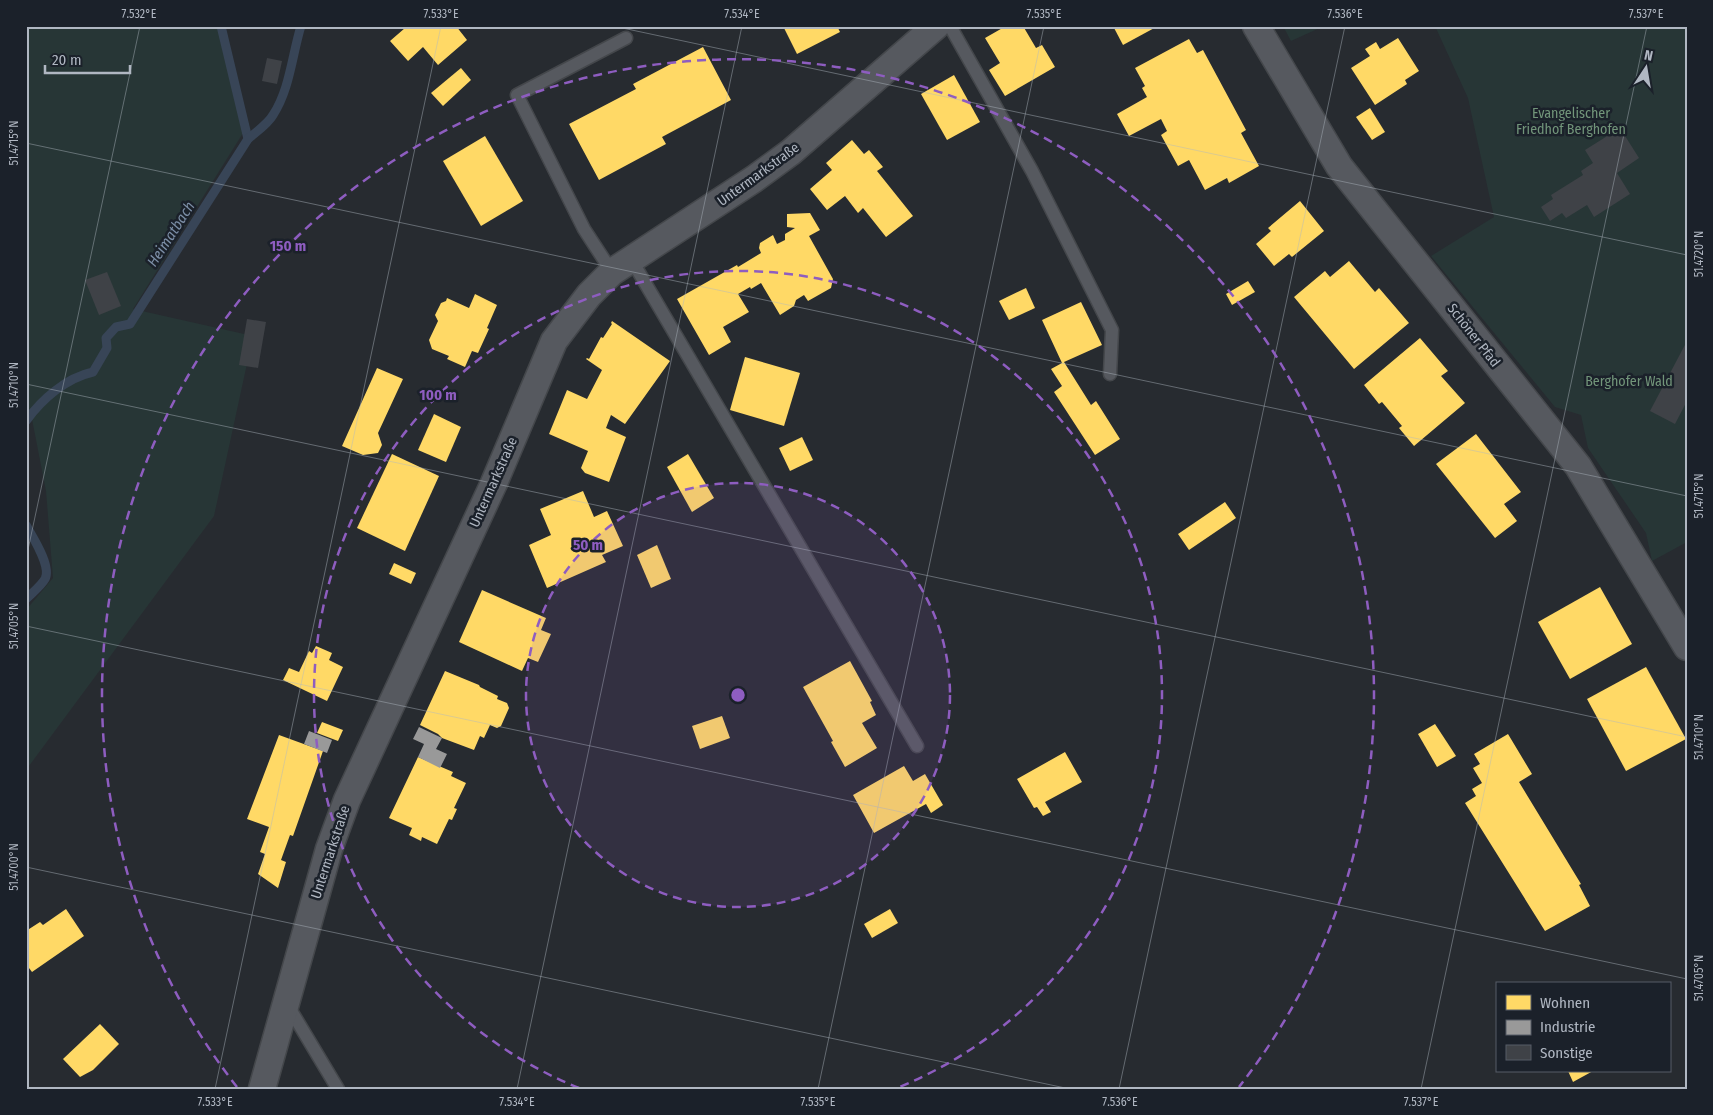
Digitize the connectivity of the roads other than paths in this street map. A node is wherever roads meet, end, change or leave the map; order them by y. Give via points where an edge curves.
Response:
1 (936, 26) edge
2 (950, 26) edge
3 (1256, 26) edge
4 (626, 38) dead end
5 (622, 265) junction
6 (1110, 374) dead end
7 (1687, 648) edge
8 (917, 746) dead end
9 (286, 1002) junction
10 (262, 1089) edge
11 (338, 1089) edge

1 - 5 street, Untermarkstraße via 791,152
2 - 6 lane via 1032,171 1112,330
3 - 7 street, Schöner Pfad via 1339,166 1578,466
4 - 5 lane via 517,95 584,229
5 - 8 lane
5 - 9 street, Untermarkstraße via 589,295 554,341 494,483 347,800
9 - 10 street, Untermarkstraße
9 - 11 lane

